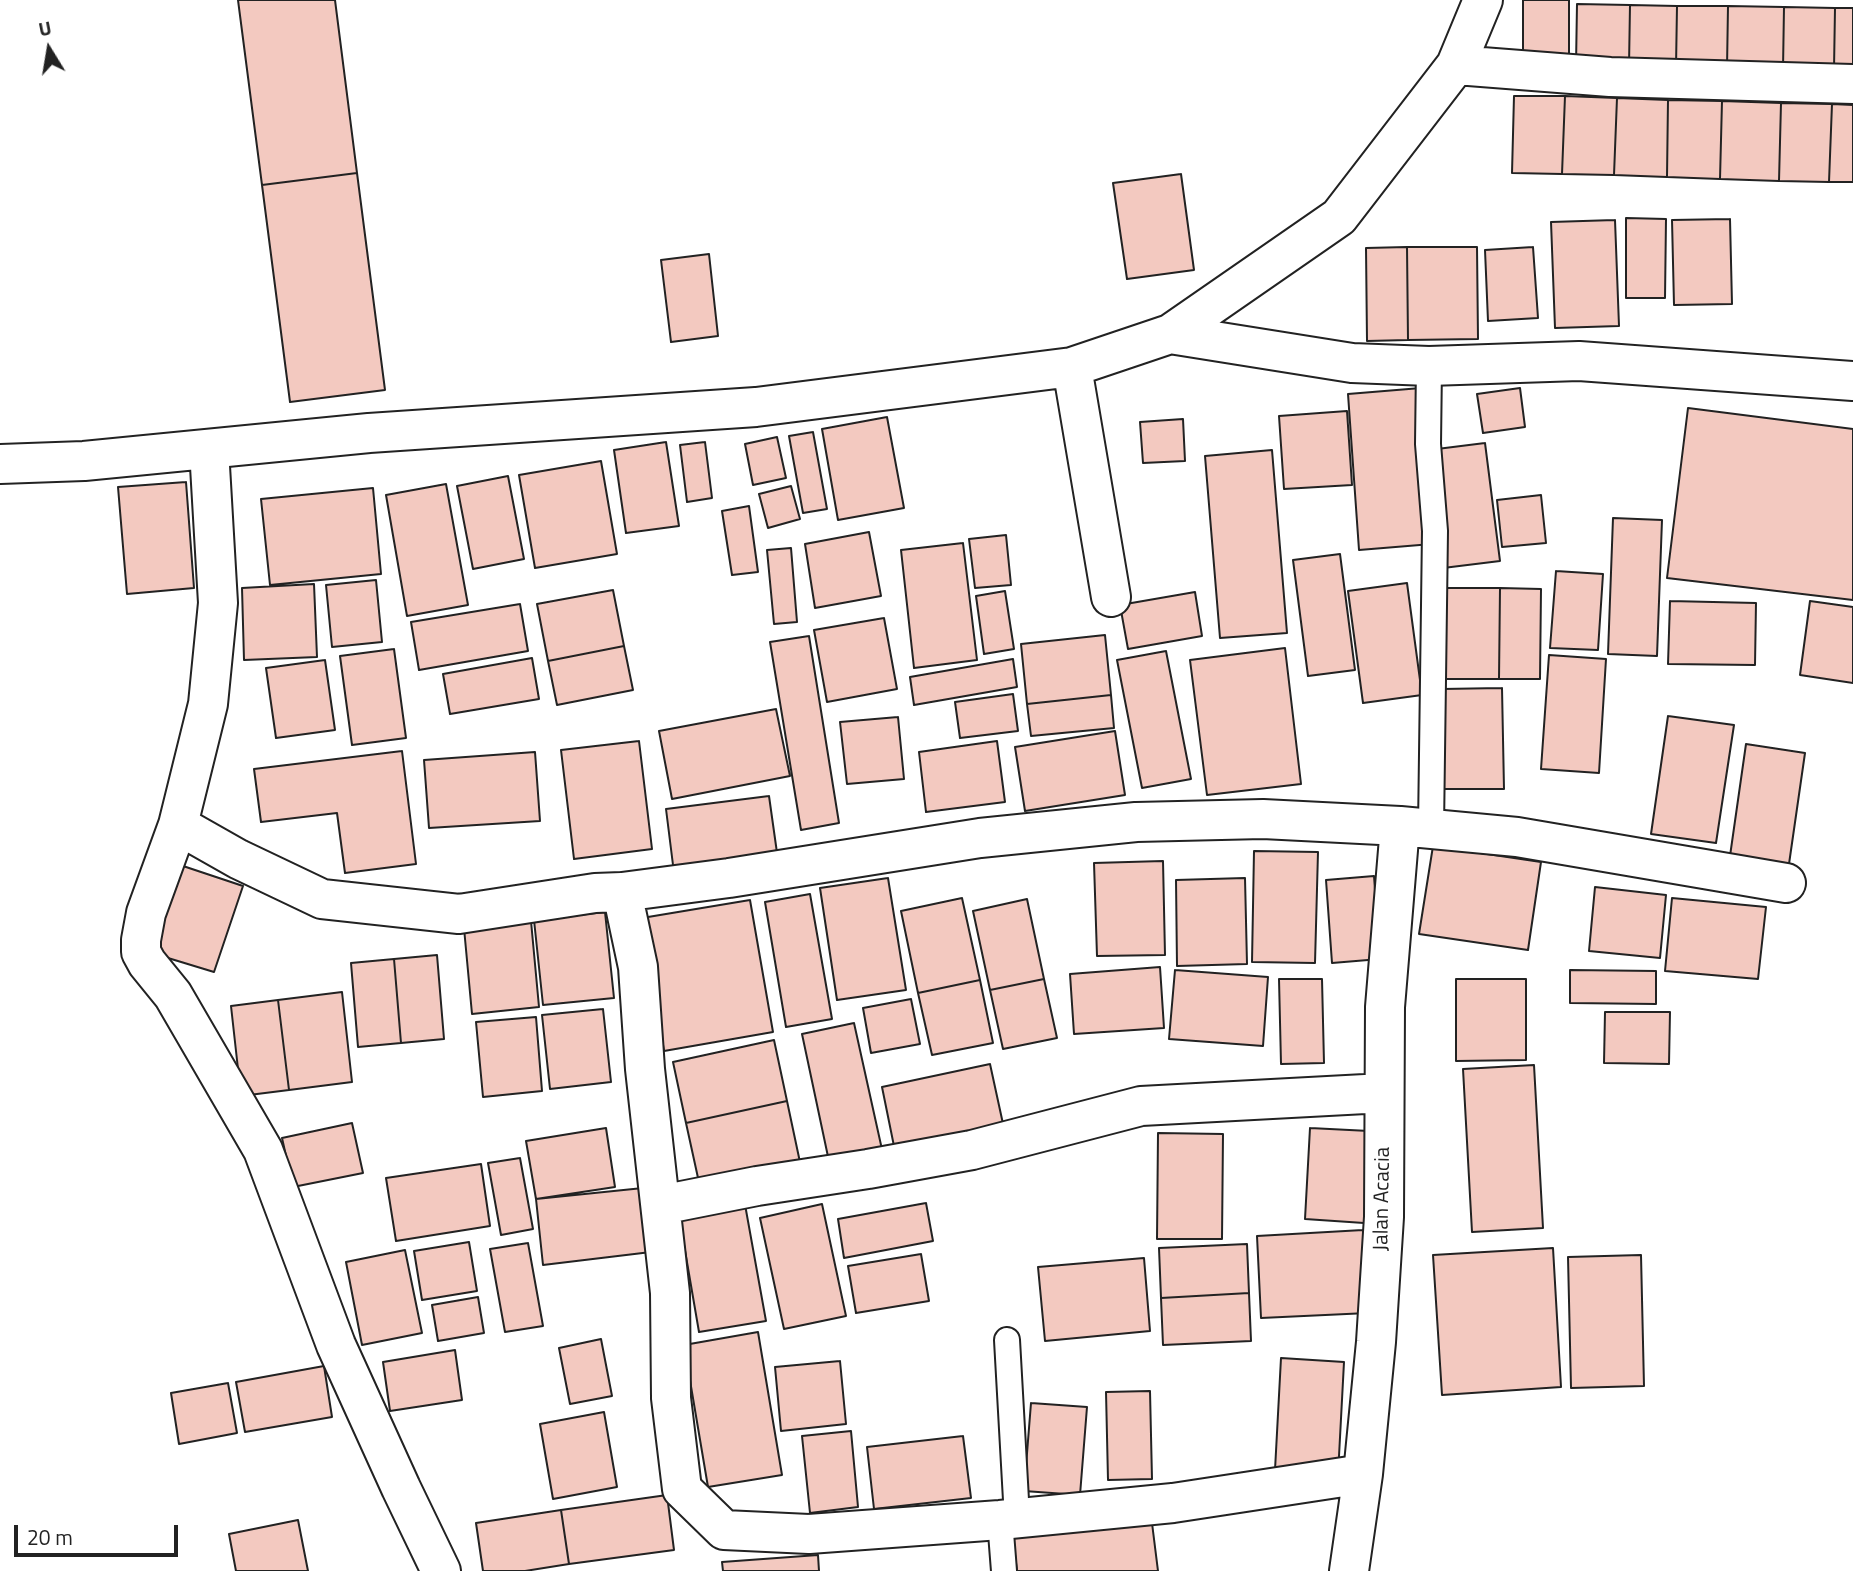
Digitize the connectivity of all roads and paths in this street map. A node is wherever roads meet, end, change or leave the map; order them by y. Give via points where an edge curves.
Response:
1 (1483, 0) edge
2 (1456, 65) junction
3 (1853, 83) edge
4 (1170, 334) junction
5 (1429, 366) junction
6 (1072, 367) junction
7 (1853, 381) edge
8 (209, 449) junction
9 (0, 464) edge
10 (1111, 597) dead end
11 (178, 825) junction
12 (1415, 827) junction
13 (1786, 883) dead end
14 (622, 892) junction
15 (1384, 1093) junction
16 (661, 1205) junction
17 (1007, 1340) dead end
18 (1363, 1474) junction
19 (1009, 1519) junction
20 (441, 1571) edge
21 (1004, 1571) edge
22 (1349, 1571) edge

1 - 2 street
2 - 3 street via 1610,77
2 - 4 street via 1339,218
4 - 5 street via 1352,363
4 - 6 street
5 - 7 street via 1579,361
5 - 12 lane via 1428,444 1435,531
6 - 8 street via 756,407 369,433
6 - 10 street
8 - 9 street
8 - 11 street via 218,603 208,705
11 - 14 street via 322,899 459,914
11 - 20 street via 146,913 141,952 173,995 262,1150 336,1345
12 - 13 street via 1517,837
12 - 14 street via 1263,819 1136,822 980,838
12 - 15 street, Jalan Acacia via 1385,1007
14 - 16 street via 638,967
15 - 16 street via 1141,1106 972,1150
15 - 18 street, Jalan Acacia via 1384,1217
16 - 19 street via 670,1293 671,1398 682,1489 723,1530 809,1534
17 - 19 lane
18 - 19 street via 1173,1503
18 - 22 street, Jalan Acacia
19 - 21 lane

